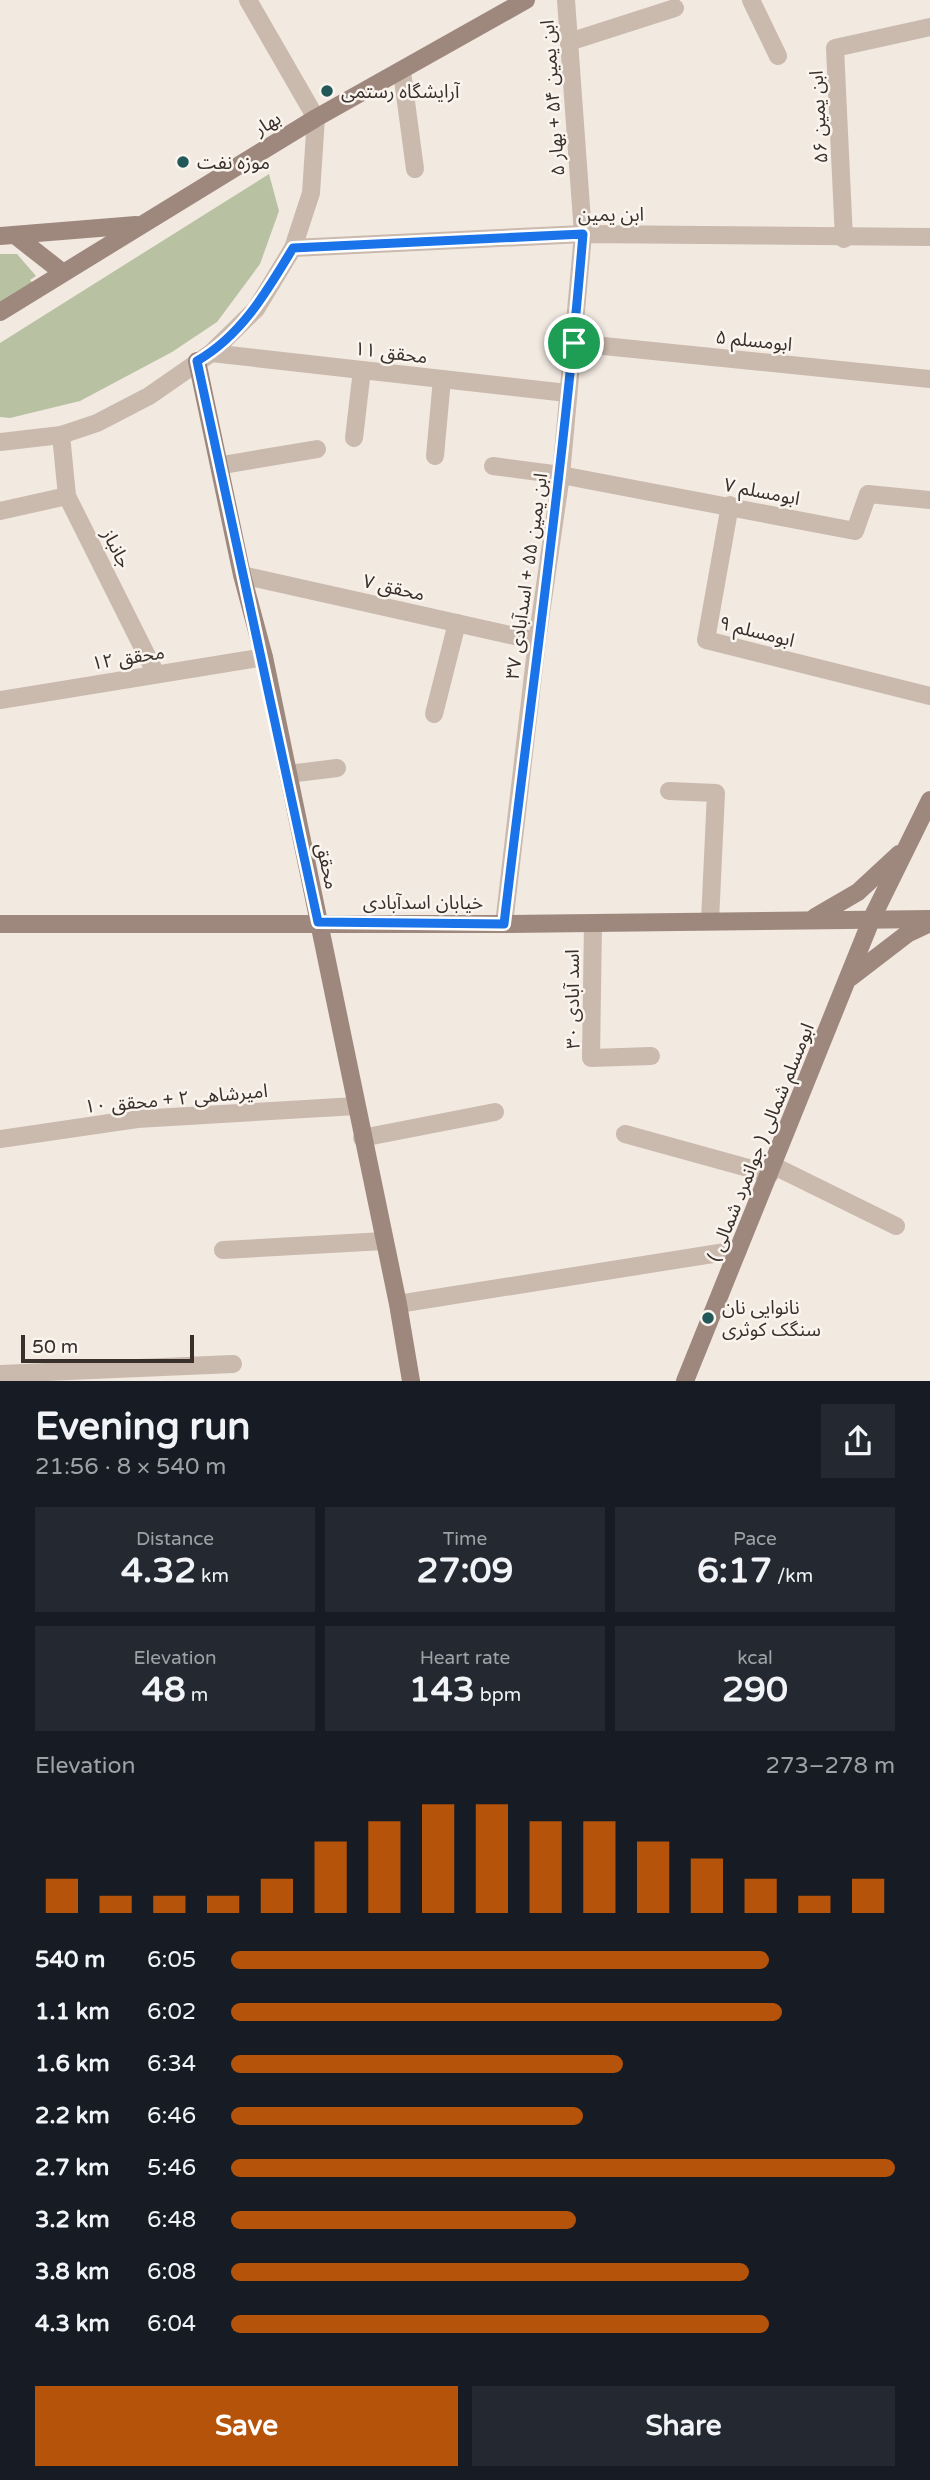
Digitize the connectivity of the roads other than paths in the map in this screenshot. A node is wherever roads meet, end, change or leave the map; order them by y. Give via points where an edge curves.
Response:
1 (248, 0) edge
2 (526, 0) edge
3 (566, 0) edge
4 (751, 0) edge
5 (675, 8) dead end
6 (930, 27) edge
7 (569, 42) junction
8 (778, 56) dead end
9 (402, 72) junction
10 (316, 118) junction
11 (415, 169) dead end
12 (140, 224) junction
13 (583, 234) junction
14 (8, 236) edge
15 (930, 237) edge
16 (844, 239) junction
17 (293, 248) junction
18 (62, 272) junction
19 (0, 312) edge
20 (574, 343) junction
21 (204, 357) junction
22 (362, 370) junction
23 (442, 379) junction
24 (930, 379) edge
25 (567, 393) junction
26 (61, 435) junction
27 (354, 439) dead end
28 (0, 442) edge
29 (317, 449) dead end
30 (435, 456) dead end
31 (222, 465) junction
32 (493, 466) dead end
33 (561, 475) junction
34 (67, 496) junction
35 (930, 500) edge
36 (730, 505) junction
37 (0, 511) edge
38 (242, 575) junction
39 (457, 623) junction
40 (537, 641) junction
41 (264, 657) junction
42 (156, 674) junction
43 (930, 696) edge
44 (0, 700) edge
45 (434, 714) dead end
46 (337, 768) dead end
47 (288, 774) junction
48 (669, 791) dead end
49 (930, 800) edge
50 (908, 844) junction
51 (872, 918) junction
52 (810, 919) junction
53 (710, 921) junction
54 (930, 921) edge
55 (318, 922) junction
56 (593, 923) junction
57 (0, 924) edge
58 (504, 924) junction
59 (848, 979) junction
60 (651, 1056) dead end
61 (356, 1106) junction
62 (495, 1112) dead end
63 (625, 1134) dead end
64 (362, 1138) junction
65 (0, 1139) edge
66 (772, 1170) junction
67 (896, 1226) dead end
68 (384, 1241) junction
69 (223, 1250) dead end
70 (738, 1250) junction
71 (398, 1304) junction
72 (233, 1364) dead end
73 (0, 1374) edge
74 (411, 1381) edge
75 (685, 1381) edge

1 - 10 street
2 - 9 main road, بهار
3 - 7 street, ابن یمین ۵۴ + بهار ۵
4 - 8 street
5 - 7 street
6 - 16 street, ابن یمین ۵۶ via 835,48
7 - 13 street, ابن یمین ۵۴ + بهار ۵
9 - 10 main road, بهار
9 - 11 street
10 - 12 main road, بهار
10 - 17 street via 311,193
12 - 14 main road
12 - 18 main road, بهار
13 - 16 street, ابن یمین
13 - 17 street, ابن یمین
13 - 20 street, ابن یمین ۵۵ + اسدآبادی ۳۷
14 - 18 main road
15 - 16 street, ابن یمین
17 - 21 street via 256,309
18 - 19 main road, بهار
20 - 24 street, ابومسلم ۵
20 - 25 street, ابن یمین ۵۵ + اسدآبادی ۳۷
21 - 22 street, محقق ۱۱
21 - 26 street via 149,396 97,423
21 - 31 main road, محقق
22 - 23 street, محقق ۱۱
22 - 27 street
23 - 25 street, محقق ۱۱
23 - 30 street
25 - 33 street, ابن یمین ۵۵ + اسدآبادی ۳۷
26 - 28 street
26 - 34 street, جانباز
29 - 31 street
31 - 38 main road, محقق
32 - 33 street, ابومسلم ۷
33 - 36 street, ابومسلم ۷
33 - 40 street, ابن یمین ۵۵ + اسدآبادی ۳۷
34 - 37 street
34 - 42 street, جانباز
35 - 36 street, ابومسلم ۷ via 868,494 855,531
36 - 43 street, ابومسلم ۹ via 706,640
38 - 39 street, محقق ۷
38 - 41 main road, محقق
39 - 40 street, محقق ۷
39 - 45 street
40 - 58 street, ابن یمین ۵۵ + اسدآبادی ۳۷
41 - 42 street, محقق ۱۲
41 - 47 main road, محقق
42 - 44 street, محقق ۱۲
46 - 47 street
47 - 55 main road, محقق
48 - 53 street via 716,793
49 - 50 main road, ابومسلم شمالی ( جوانمرد شمالی )
50 - 51 main road, ابومسلم شمالی ( جوانمرد شمالی )
50 - 52 main road via 858,892
51 - 52 main road, خیابان اسدآبادی
51 - 54 main road, خیابان اسدآبادی
51 - 59 main road, ابومسلم شمالی ( جوانمرد شمالی )
52 - 53 main road, خیابان اسدآبادی
53 - 56 main road, خیابان اسدآبادی
54 - 59 main road
55 - 57 main road, خیابان اسدآبادی
55 - 58 main road, خیابان اسدآبادی
55 - 61 main road, محقق
56 - 58 main road, خیابان اسدآبادی
56 - 60 street, اسد آبادی ۳۰ via 591,1058
59 - 66 main road, ابومسلم شمالی ( جوانمرد شمالی )
61 - 64 main road, محقق
61 - 65 street, امیرشاهی ۲ + محقق ۱۰ via 136,1119
62 - 64 street
63 - 66 street
64 - 68 main road, محقق
66 - 67 street
66 - 70 main road, ابومسلم شمالی ( جوانمرد شمالی )
68 - 69 street
68 - 71 main road, محقق
70 - 71 street
70 - 75 main road, ابومسلم شمالی ( جوانمرد شمالی )
71 - 74 main road, محقق
72 - 73 street

